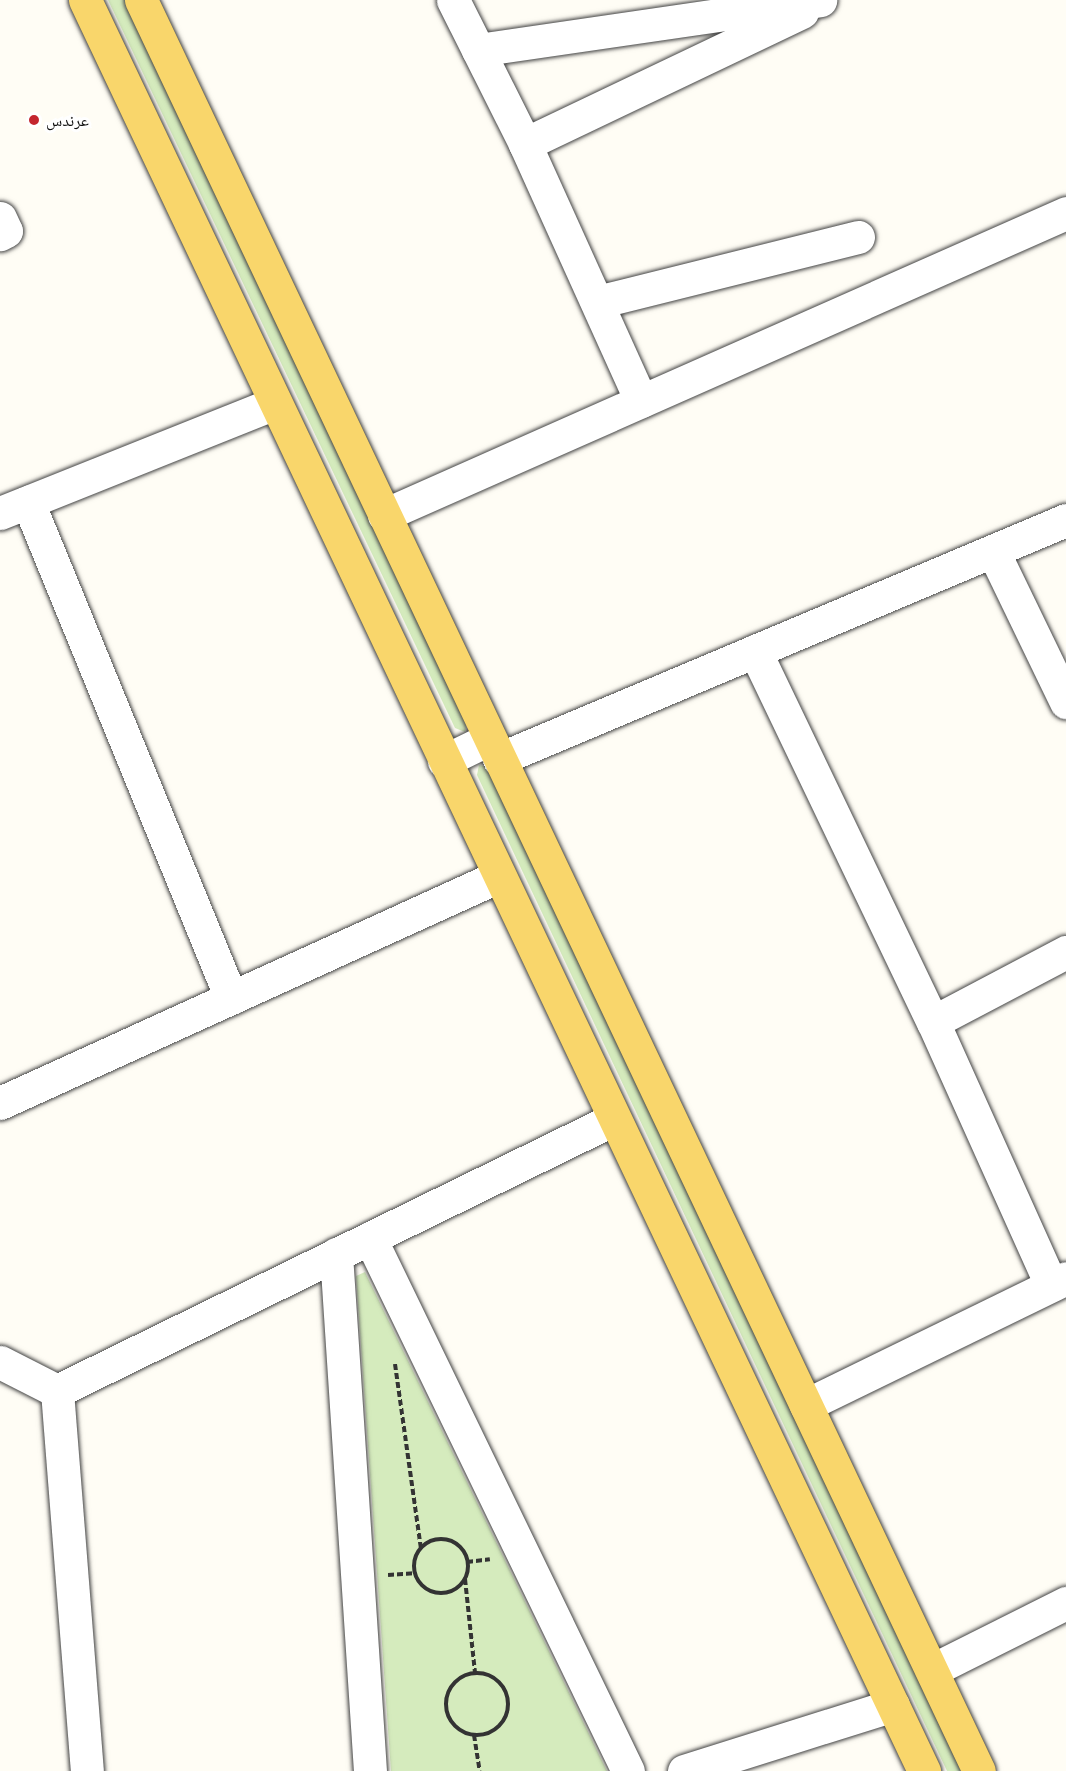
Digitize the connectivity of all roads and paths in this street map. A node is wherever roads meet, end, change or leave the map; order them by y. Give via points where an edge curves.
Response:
1 (85, 0) edge
2 (141, 0) edge
3 (453, 0) edge
4 (820, 0) edge
5 (828, 0) edge
6 (478, 50) junction
7 (525, 144) junction
8 (1066, 213) edge
9 (0, 218) edge
10 (0, 234) edge
11 (858, 237) dead end
12 (597, 302) junction
13 (641, 401) junction
14 (275, 403) junction
15 (14, 508) edge
16 (384, 515) junction
17 (1066, 520) edge
18 (993, 551) junction
19 (755, 651) junction
20 (1066, 702) edge
21 (494, 749) junction
22 (444, 761) junction
23 (499, 876) junction
24 (1066, 952) edge
25 (231, 998) junction
26 (933, 1022) junction
27 (0, 1103) edge
28 (614, 1119) junction
29 (370, 1238) junction
30 (336, 1254) junction
31 (1058, 1282) edge
32 (393, 1354) dead end
33 (0, 1362) edge
34 (57, 1391) junction
35 (806, 1406) junction
36 (421, 1548) junction
37 (495, 1559) dead end
38 (467, 1562) junction
39 (414, 1573) junction
40 (377, 1576) dead end
41 (465, 1580) junction
42 (1066, 1603) edge
43 (932, 1670) junction
44 (474, 1673) junction
45 (893, 1705) junction
46 (474, 1735) junction
47 (87, 1771) edge
48 (370, 1771) edge
49 (480, 1771) edge
50 (628, 1771) edge
51 (684, 1771) edge
52 (924, 1771) edge
53 (979, 1771) edge

1 - 14 main road
2 - 16 main road
3 - 6 street
4 - 6 street
5 - 7 street
6 - 7 street
7 - 12 street
8 - 13 street
9 - 10 street via 6,231
11 - 12 street
12 - 13 street
13 - 16 street
14 - 15 street
14 - 22 main road
15 - 25 street
16 - 21 main road
17 - 18 street
18 - 19 street
18 - 20 street
19 - 21 street
19 - 26 street
21 - 22 street
21 - 35 main road
22 - 23 main road
23 - 25 street
23 - 28 main road
24 - 26 street
25 - 27 street
26 - 31 street
28 - 29 street
28 - 45 main road
29 - 30 street
29 - 50 street
30 - 34 street
30 - 48 street
31 - 35 street
32 - 36 path
33 - 34 street
34 - 47 street
35 - 43 main road
36 - 38 path via 444,1539 460,1547
36 - 39 path
37 - 38 path
38 - 41 path
39 - 40 path
39 - 41 path via 433,1593 451,1592
41 - 44 path
42 - 43 street
43 - 53 main road
44 - 46 path via 455,1681 446,1700 450,1719
44 - 46 path via 495,1678 508,1706 500,1724
45 - 51 street
45 - 52 main road
46 - 49 path

